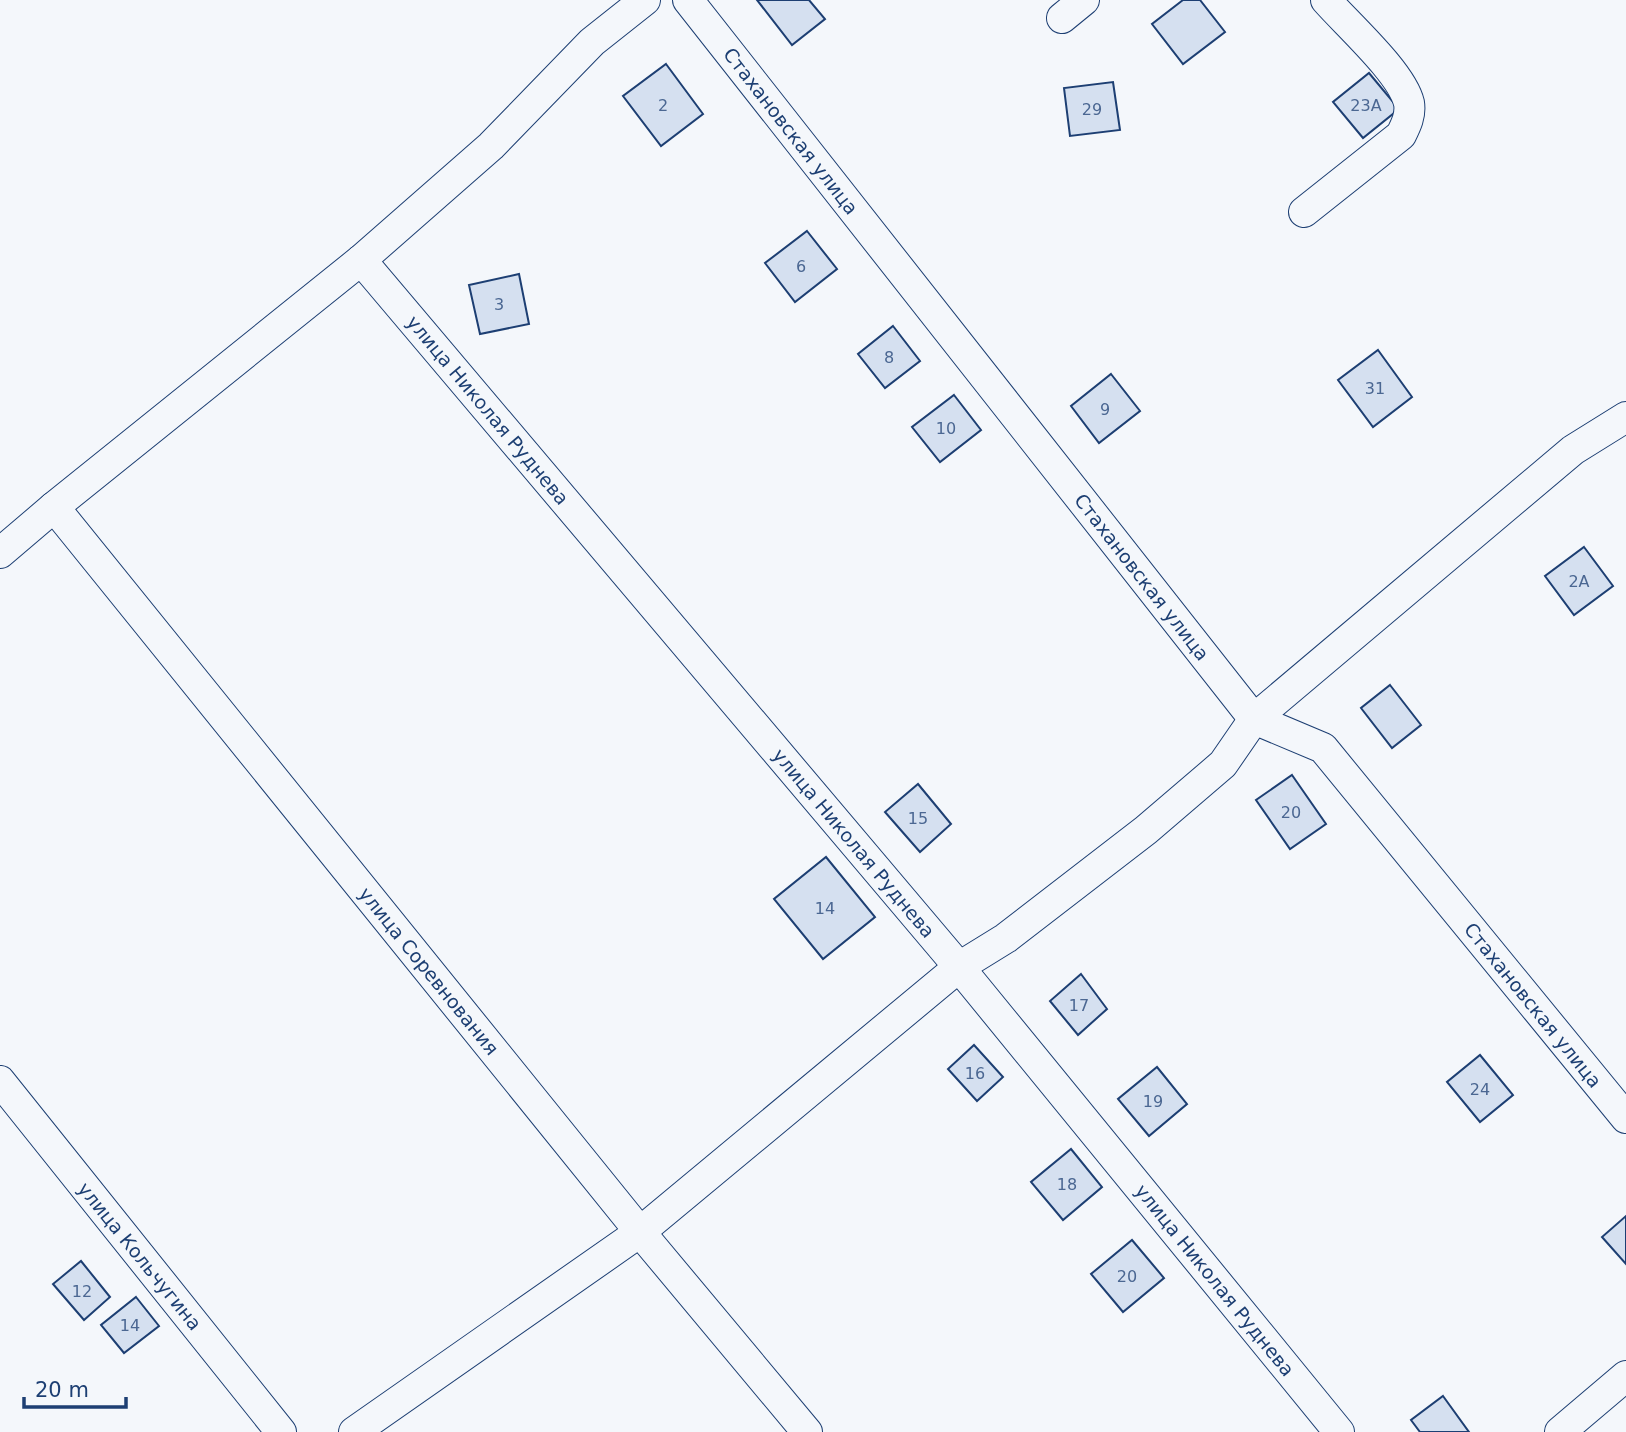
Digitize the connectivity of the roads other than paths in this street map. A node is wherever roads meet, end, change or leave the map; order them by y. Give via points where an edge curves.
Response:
1 (645, 0) edge
2 (688, 0) edge
3 (1326, 0) edge
4 (1304, 212) dead end
5 (361, 260) junction
6 (1626, 417) edge
7 (54, 507) junction
8 (0, 553) edge
9 (1254, 719) junction
10 (959, 967) junction
11 (0, 1081) edge
12 (1626, 1118) edge
13 (640, 1232) junction
14 (1626, 1377) edge
15 (281, 1432) edge
16 (354, 1432) edge
17 (807, 1432) edge
18 (1339, 1432) edge
19 (1560, 1432) edge

1 - 5 street via 592,43 491,146
2 - 9 street, Стахановская улица
3 - 4 street via 1386,65 1409,104 1409,121 1401,135
5 - 7 street
5 - 10 street, улица Николая Руднева
6 - 9 street via 1573,450
7 - 8 street
7 - 13 street, улица Соревнования
9 - 10 street via 1223,764 1146,830 1006,938
9 - 12 street, Стахановская улица via 1323,748
10 - 13 street
10 - 18 street, улица Николая Руднева
11 - 15 street, улица Кольчугина
13 - 16 street
13 - 17 street, улица Соревнования
14 - 19 street

